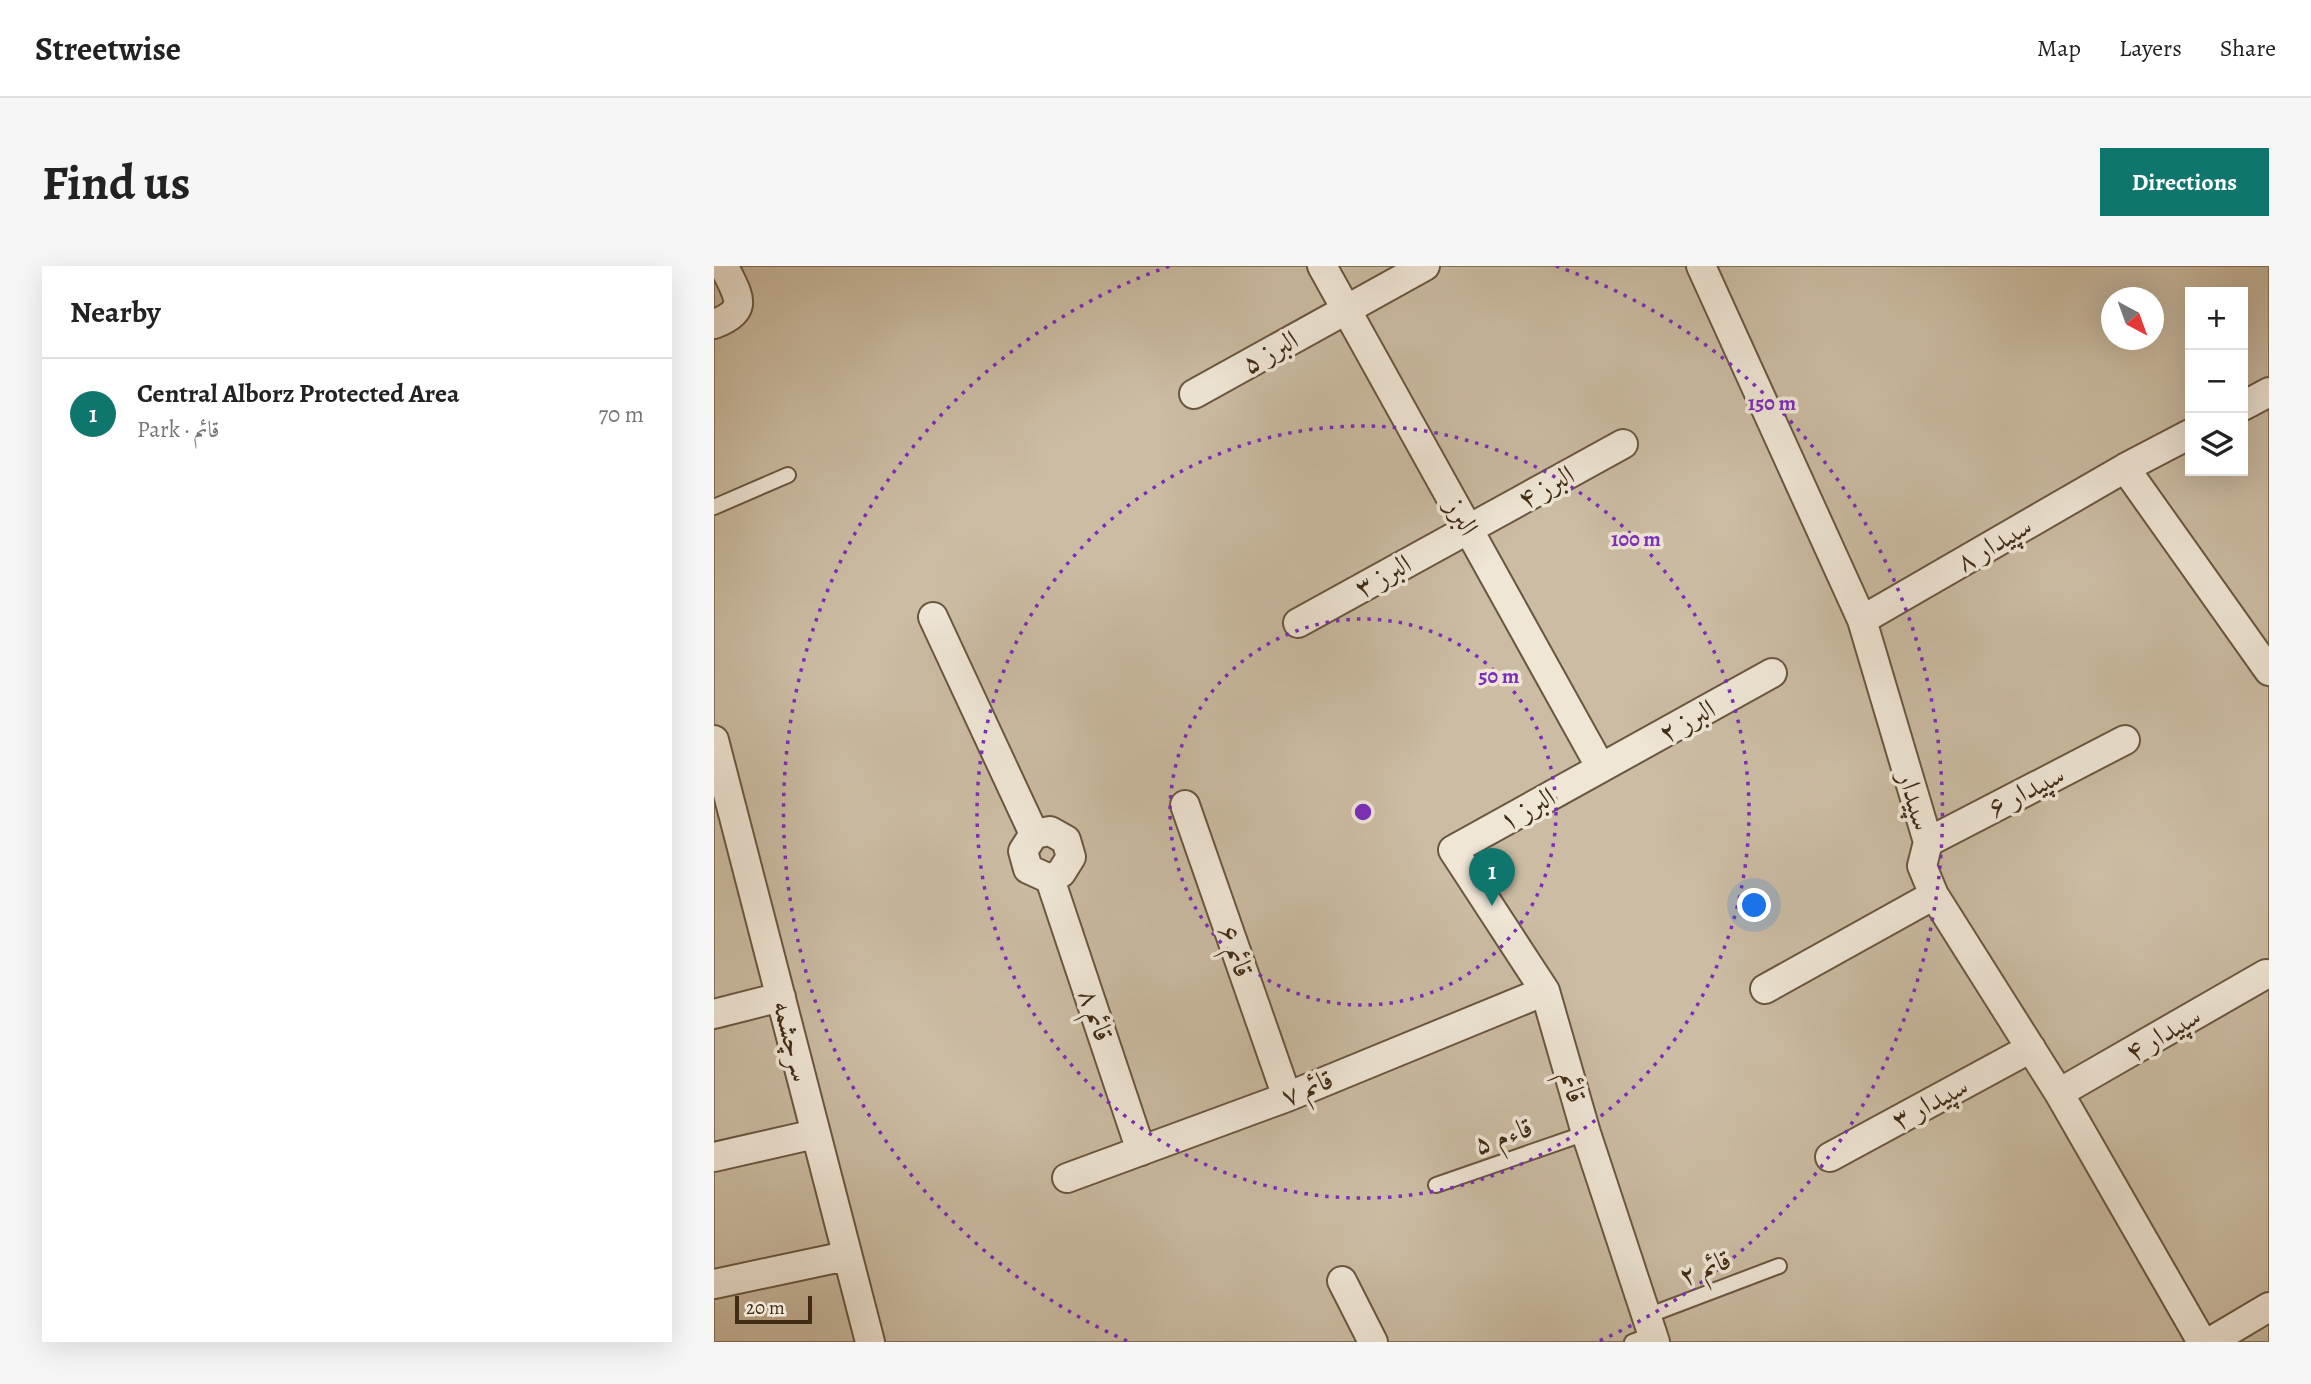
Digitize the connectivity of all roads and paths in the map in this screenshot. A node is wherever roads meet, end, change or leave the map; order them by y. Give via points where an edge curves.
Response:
1 (724, 266) edge
2 (1322, 266) edge
3 (1425, 266) edge
4 (1701, 266) edge
5 (1346, 310) junction
6 (714, 324) edge
7 (2269, 392) edge
8 (1194, 394) dead end
9 (2248, 403) edge
10 (2185, 437) edge
11 (1623, 444) dead end
12 (2125, 468) junction
13 (788, 475) dead end
14 (714, 507) edge
15 (1468, 529) junction
16 (933, 617) dead end
17 (1863, 620) junction
18 (1298, 623) dead end
19 (2269, 671) edge
20 (1772, 673) dead end
21 (714, 740) edge
22 (2125, 740) dead end
23 (1601, 768) junction
24 (718, 775) edge
25 (1185, 804) dead end
26 (1927, 842) junction
27 (1453, 850) joint
28 (1934, 895) junction
29 (2266, 974) dead end
30 (1765, 989) dead end
31 (1545, 991) junction
32 (781, 997) junction
33 (714, 1014) edge
34 (2031, 1048) junction
35 (2059, 1093) junction
36 (1287, 1097) junction
37 (1586, 1133) junction
38 (815, 1134) junction
39 (1142, 1151) junction
40 (714, 1157) edge
41 (1830, 1157) dead end
42 (1067, 1178) dead end
43 (1436, 1185) dead end
44 (846, 1256) junction
45 (1779, 1266) dead end
46 (1342, 1281) dead end
47 (714, 1284) edge
48 (2269, 1307) edge
49 (1647, 1334) edge
50 (870, 1342) edge
51 (1373, 1342) edge
52 (2202, 1342) edge
53 (2210, 1342) edge

1 - 6 street via 739,303 734,314
2 - 5 street, البرز
3 - 5 street, البرز ۵
4 - 17 street, سپیدار
5 - 8 street, البرز ۵
5 - 15 street, البرز
7 - 9 street
10 - 12 street, سپیدار ۸
11 - 15 street, البرز ۴
12 - 17 street, سپیدار ۸
12 - 19 street
13 - 14 lane
15 - 18 street, البرز ۳
15 - 23 street, البرز
16 - 39 street, قائم ۸ via 1034,834 1050,831 1066,840 1071,858 1062,873 1050,879
17 - 26 street, سپیدار
20 - 23 street, البرز ۲
21 - 24 street, سرچشمه
22 - 26 street, سپیدار ۶
23 - 27 street, البرز ۱
24 - 32 street, سرچشمه
25 - 36 street, قائم ۶
26 - 28 street, سپیدار via 1922,866
27 - 31 street, قائم
28 - 30 street
28 - 34 street, سپیدار
29 - 35 street, سپیدار ۴
31 - 36 street, قائم ۷
31 - 37 street, قائم
32 - 33 street
32 - 38 street, سرچشمه
34 - 35 street, سپیدار
34 - 41 street, سپیدار ۳
35 - 52 street, سپیدار
36 - 39 street, قائم ۷
37 - 43 lane, قاءم ۵
37 - 49 street, قائم
38 - 40 street
38 - 44 street, سرچشمه
39 - 42 street, قائم ۷
44 - 47 street
44 - 50 street, سرچشمه
45 - 49 lane, قائم ۲
46 - 51 street
48 - 53 street

